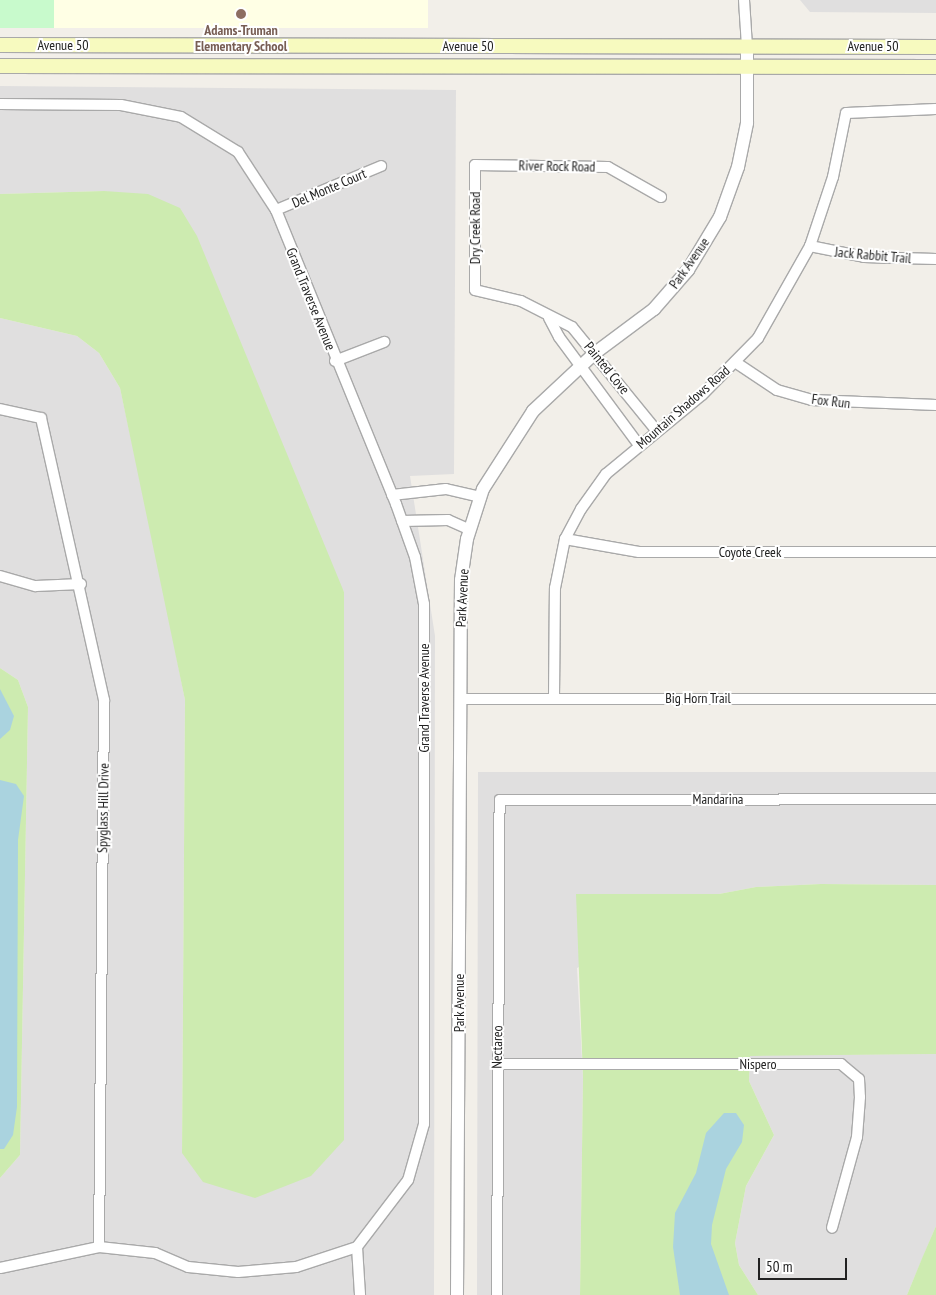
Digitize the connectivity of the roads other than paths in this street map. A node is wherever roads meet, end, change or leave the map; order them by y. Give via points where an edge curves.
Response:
1 (744, 0) edge
2 (0, 45) edge
3 (746, 46) junction
4 (936, 47) edge
5 (0, 66) edge
6 (747, 66) junction
7 (936, 67) edge
8 (0, 104) edge
9 (936, 109) edge
10 (475, 165) joint
11 (381, 166) dead end
12 (661, 197) dead end
13 (276, 210) junction
14 (810, 246) junction
15 (936, 259) edge
16 (475, 290) joint
17 (549, 318) junction
18 (384, 342) dead end
19 (595, 353) junction
20 (336, 361) junction
21 (735, 362) junction
22 (582, 365) junction
23 (936, 405) edge
24 (0, 409) edge
25 (656, 430) junction
26 (639, 445) junction
27 (392, 495) junction
28 (481, 497) junction
29 (402, 521) junction
30 (470, 530) junction
31 (565, 540) junction
32 (936, 552) edge
33 (0, 576) edge
34 (81, 584) junction
35 (554, 698) junction
36 (460, 699) junction
37 (936, 699) edge
38 (936, 799) edge
39 (500, 800) joint
40 (497, 1064) junction
41 (832, 1228) dead end
42 (99, 1247) junction
43 (357, 1248) junction
44 (0, 1268) edge
45 (360, 1295) edge
46 (457, 1295) edge
47 (497, 1295) edge

1 - 3 street, Park Avenue
2 - 3 main road, Avenue 50
3 - 4 main road, Avenue 50
3 - 6 street, Park Avenue
5 - 6 main road, Avenue 50
6 - 7 main road, Avenue 50
6 - 19 street, Park Avenue via 747,123 738,167 720,217 688,270 654,309
8 - 13 street, Grand Traverse Avenue via 121,105 181,117 238,152
9 - 14 street, Mountain Shadows Road via 853,109 842,120 833,177
10 - 12 street, River Rock Road via 608,167
10 - 16 street, Dry Creek Road
11 - 13 street, Del Monte Court
13 - 20 street, Grand Traverse Avenue
14 - 15 street, Jack Rabbit Trail via 864,257
14 - 21 street, Mountain Shadows Road via 758,338
16 - 17 street, Painted Cove via 521,301
17 - 19 street, Painted Cove via 572,327
17 - 22 street, Painted Cove
18 - 20 street
19 - 22 street, Park Avenue
19 - 25 street, Painted Cove
20 - 27 street, Grand Traverse Avenue
21 - 23 street, Fox Run via 777,390 812,400
21 - 25 street, Mountain Shadows Road
22 - 26 street, Painted Cove
22 - 28 street, Park Avenue via 533,411
24 - 34 street, Spyglass Hill Drive via 41,418
25 - 26 street, Mountain Shadows Road
26 - 31 street, Mountain Shadows Road via 606,474
27 - 28 street via 446,489
27 - 29 street, Grand Traverse Avenue
28 - 30 street, Park Avenue
29 - 30 street via 448,520
29 - 43 street, Grand Traverse Avenue via 424,604 424,1124 408,1180
30 - 36 street, Park Avenue via 461,580
31 - 32 street, Coyote Creek via 639,552
31 - 35 street, Mountain Shadows Road via 554,588
33 - 34 street via 36,586
34 - 42 street, Spyglass Hill Drive via 104,700
35 - 36 street, Big Horn Trail
35 - 37 street, Big Horn Trail
36 - 46 street, Park Avenue
38 - 39 street, Mandarina
39 - 40 street, Nectareo
40 - 41 street, Nispero via 841,1064 860,1079 860,1097 857,1137
40 - 47 street, Nectareo
42 - 43 street via 155,1253 188,1267 238,1272 296,1267
42 - 44 street
43 - 45 street

